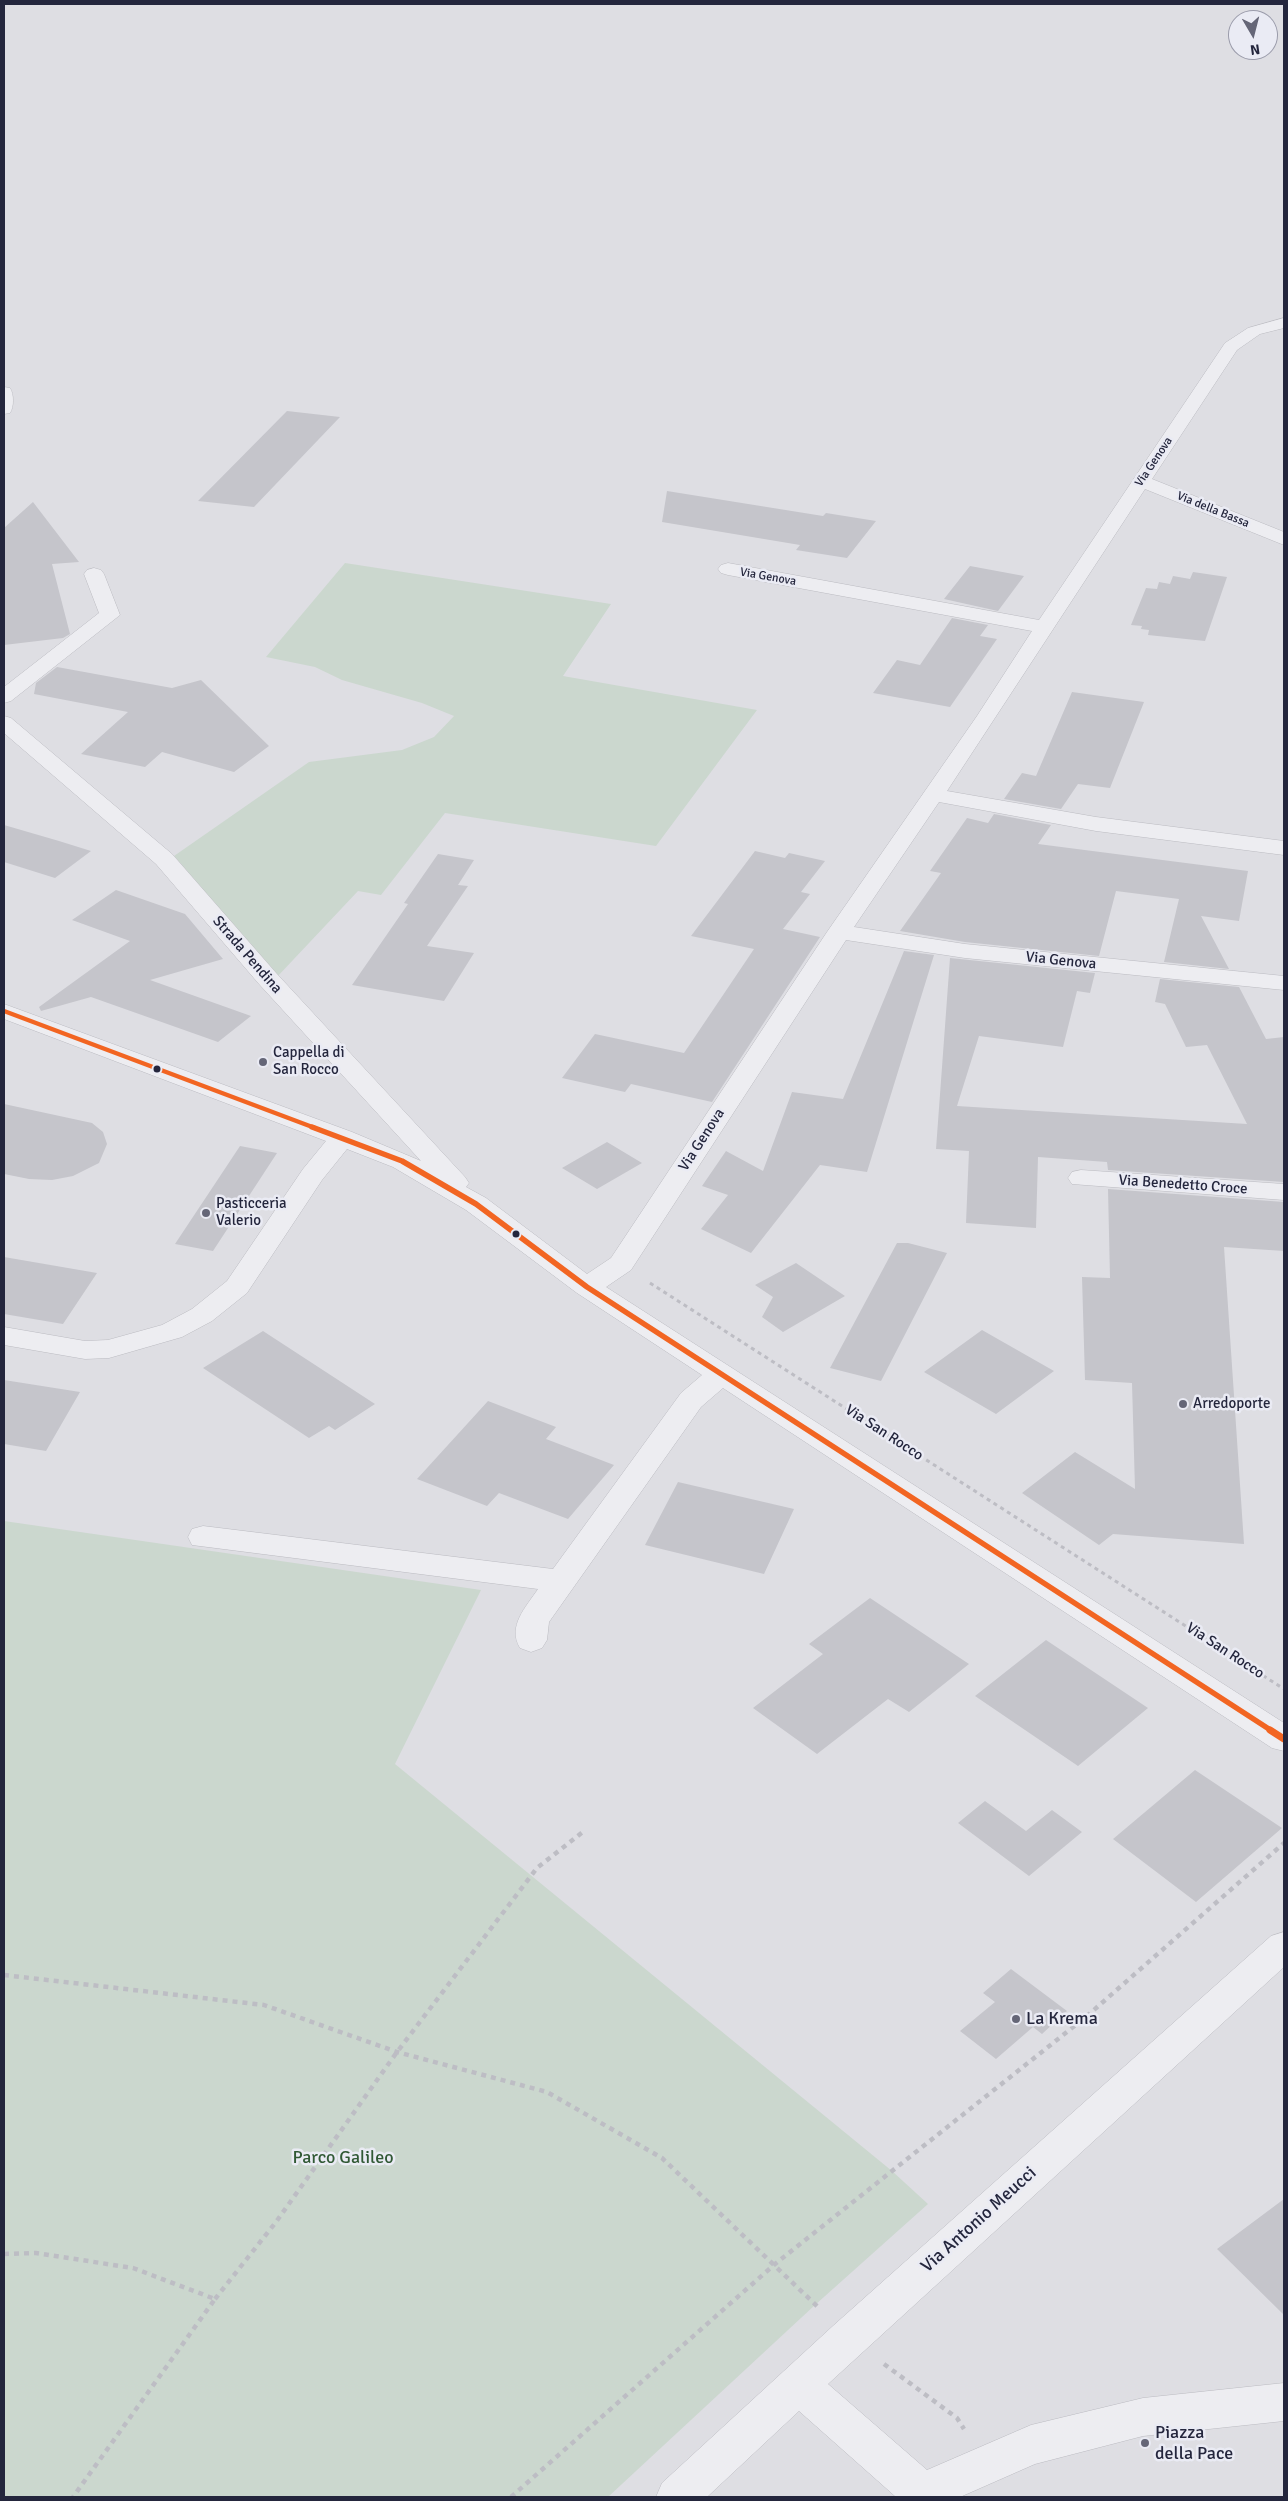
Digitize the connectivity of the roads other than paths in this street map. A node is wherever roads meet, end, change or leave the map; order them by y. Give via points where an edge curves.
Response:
1 (1284, 323) edge
2 (4, 392) edge
3 (4, 409) edge
4 (1141, 481) junction
5 (1284, 540) edge
6 (728, 570) dead end
7 (94, 574) dead end
8 (1044, 627) junction
9 (4, 697) edge
10 (4, 722) edge
11 (934, 795) junction
12 (1284, 848) edge
13 (839, 932) junction
14 (1284, 983) edge
15 (4, 1011) edge
16 (343, 1138) junction
17 (1081, 1178) dead end
18 (1284, 1192) edge
19 (476, 1204) junction
20 (587, 1287) junction
21 (4, 1336) edge
22 (721, 1374) junction
23 (203, 1537) dead end
24 (561, 1581) junction
25 (531, 1640) dead end
26 (1284, 1739) edge
27 (1284, 1946) edge
28 (800, 2385) junction
29 (1284, 2402) edge
30 (677, 2497) edge

1 - 4 street, Via Genova via 1254,331 1232,347
2 - 3 street
4 - 5 street, Via della Bassa
4 - 8 street, Via Genova
6 - 8 street, Via Genova
7 - 9 street via 110,615
8 - 11 street, Via Genova
10 - 19 street, Strada Pendina via 164,859 368,1089
11 - 12 street via 1096,824
11 - 13 street, Via Genova
13 - 14 street, Via Genova via 965,951
13 - 20 street, Via Genova via 621,1264
15 - 16 street
16 - 19 street via 402,1161
16 - 21 street via 312,1175 237,1287 202,1314 172,1331 109,1349 85,1350
17 - 18 street, Via Benedetto Croce
19 - 20 street
20 - 22 street
22 - 24 street via 691,1400
22 - 26 street
23 - 24 street
24 - 25 street via 532,1620
27 - 28 street, Via Antonio Meucci via 848,2338
28 - 29 street via 922,2493 1031,2445 1143,2417
28 - 30 street, Via Antonio Meucci

